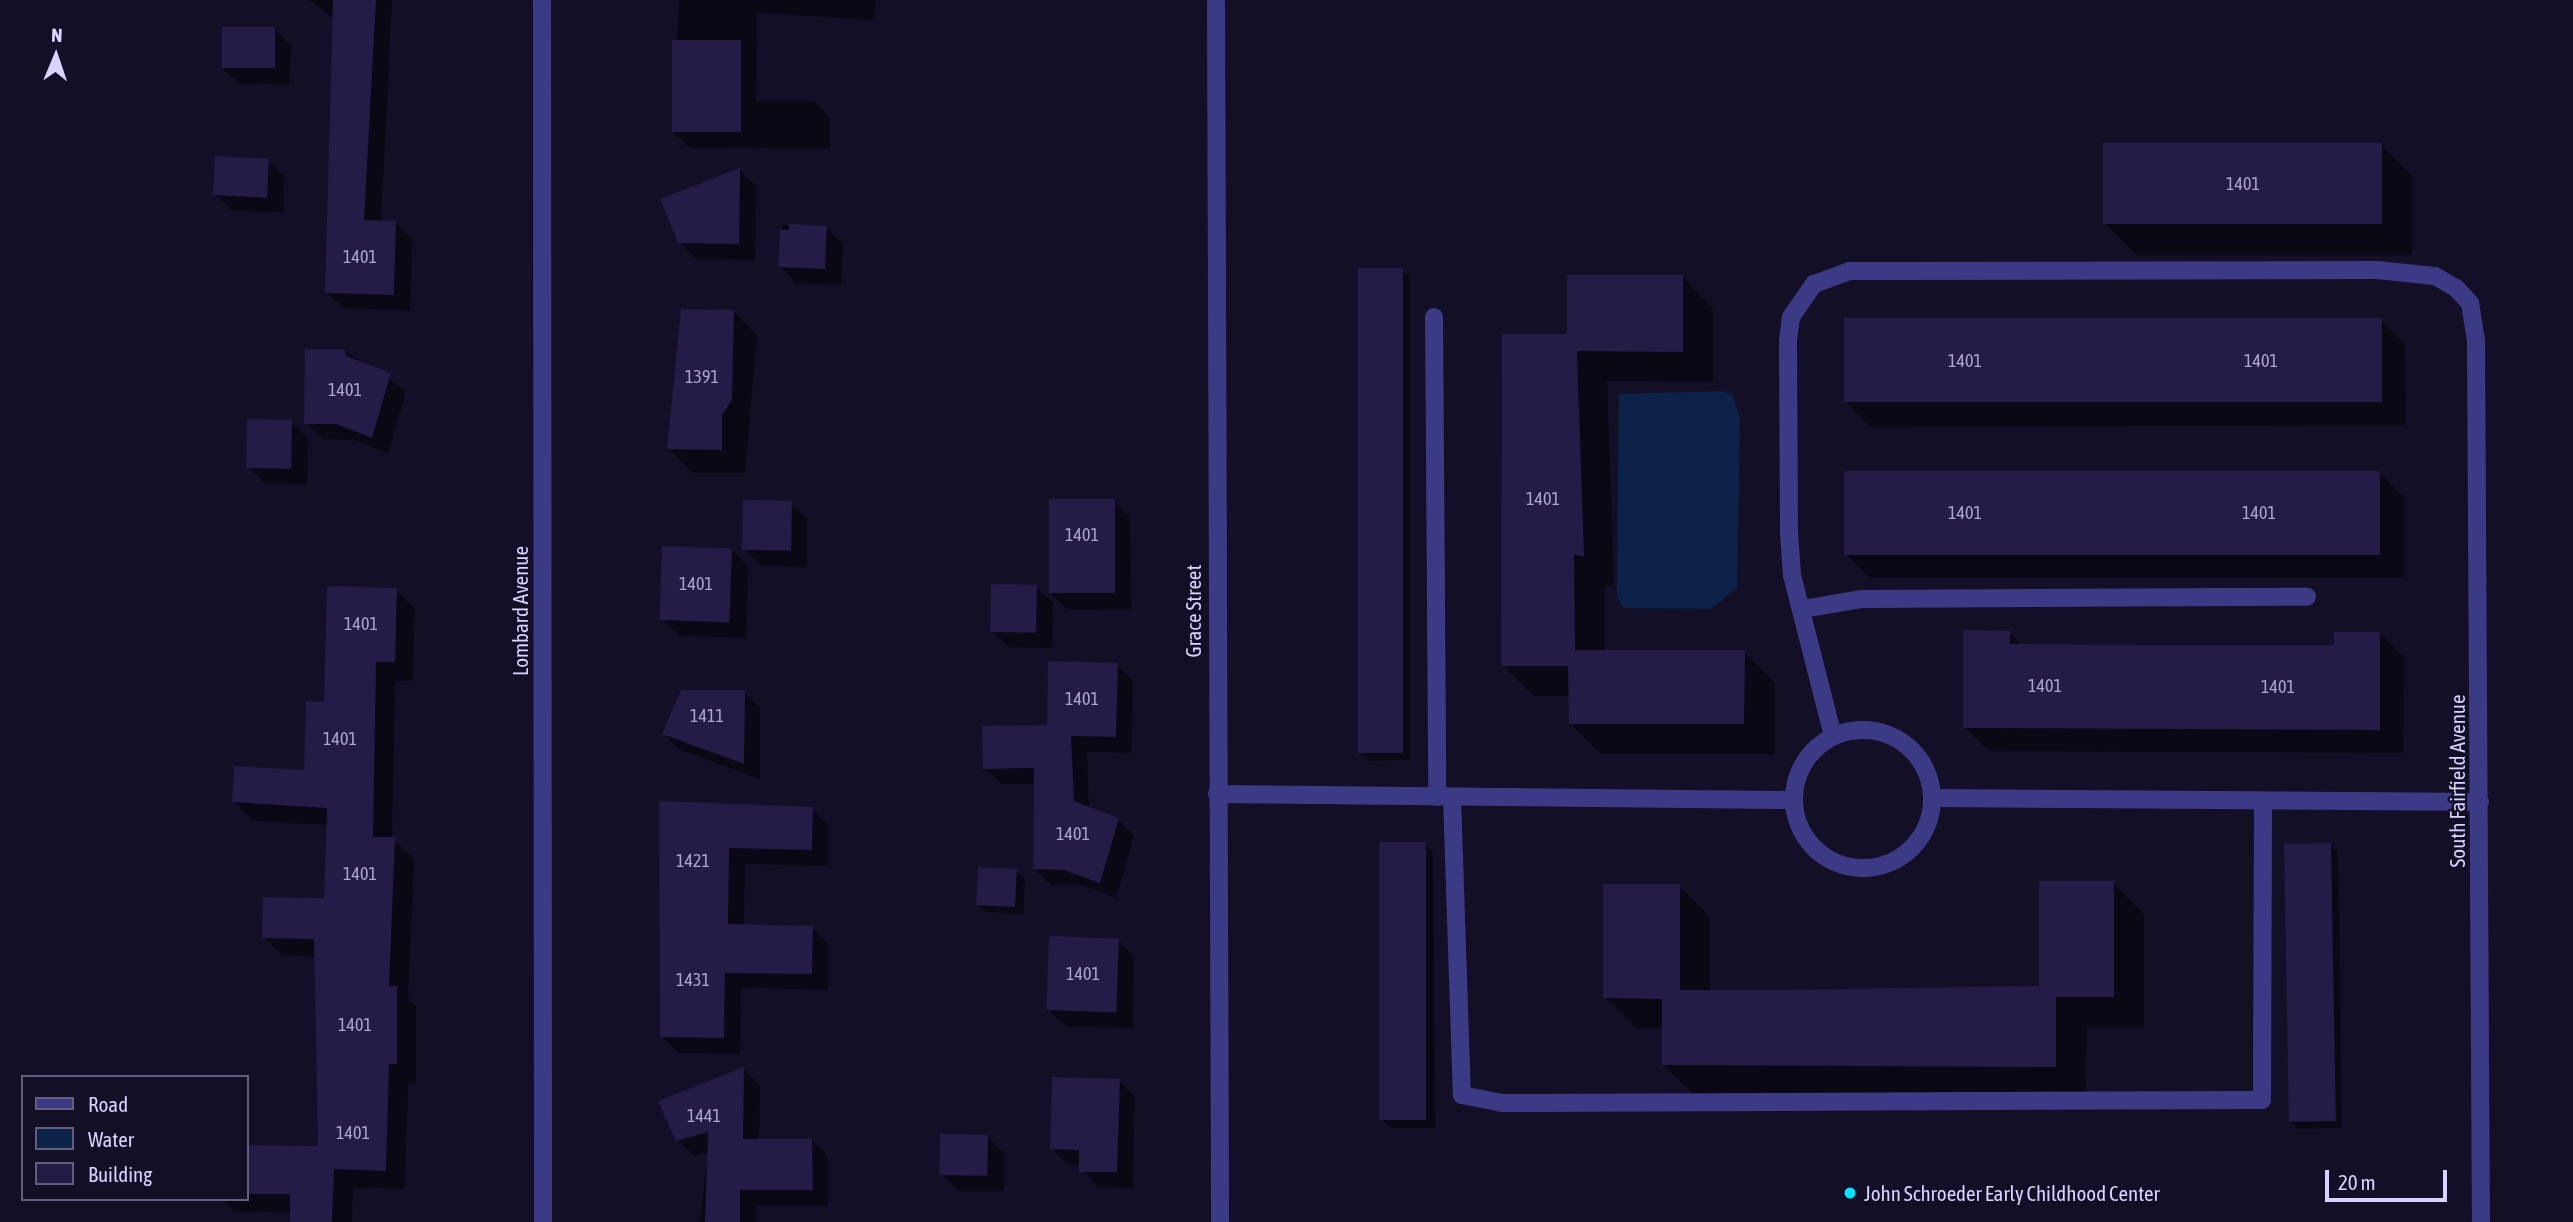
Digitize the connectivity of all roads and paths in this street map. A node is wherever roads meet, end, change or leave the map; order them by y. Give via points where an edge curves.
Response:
1 (542, 0) edge
2 (1216, 0) edge
3 (1434, 317) dead end
4 (2306, 597) dead end
5 (1803, 609) junction
6 (1833, 736) junction
7 (1217, 794) junction
8 (1444, 797) junction
9 (1932, 798) junction
10 (1793, 800) junction
11 (2263, 800) junction
12 (2480, 802) junction
13 (543, 1222) edge
14 (1220, 1222) edge
15 (2481, 1222) edge

1 - 13 street, Lombard Avenue
2 - 7 street, Grace Street
3 - 8 street
4 - 5 street via 1862,598
5 - 6 street, South Fairfield Avenue
5 - 12 street, South Fairfield Avenue via 1789,532 1788,341 1800,299 1832,276 2406,271 2456,288 2469,303 2476,339
6 - 9 street via 1872,730 1891,736 1921,761
6 - 10 street via 1804,762
7 - 8 street
7 - 14 street, Grace Street
8 - 10 street
8 - 11 street via 1462,1095 1502,1103 2262,1100
9 - 10 street via 1922,835 1909,850 1873,867 1835,862 1818,851 1801,828
9 - 11 street
11 - 12 street
12 - 15 street, South Fairfield Avenue

